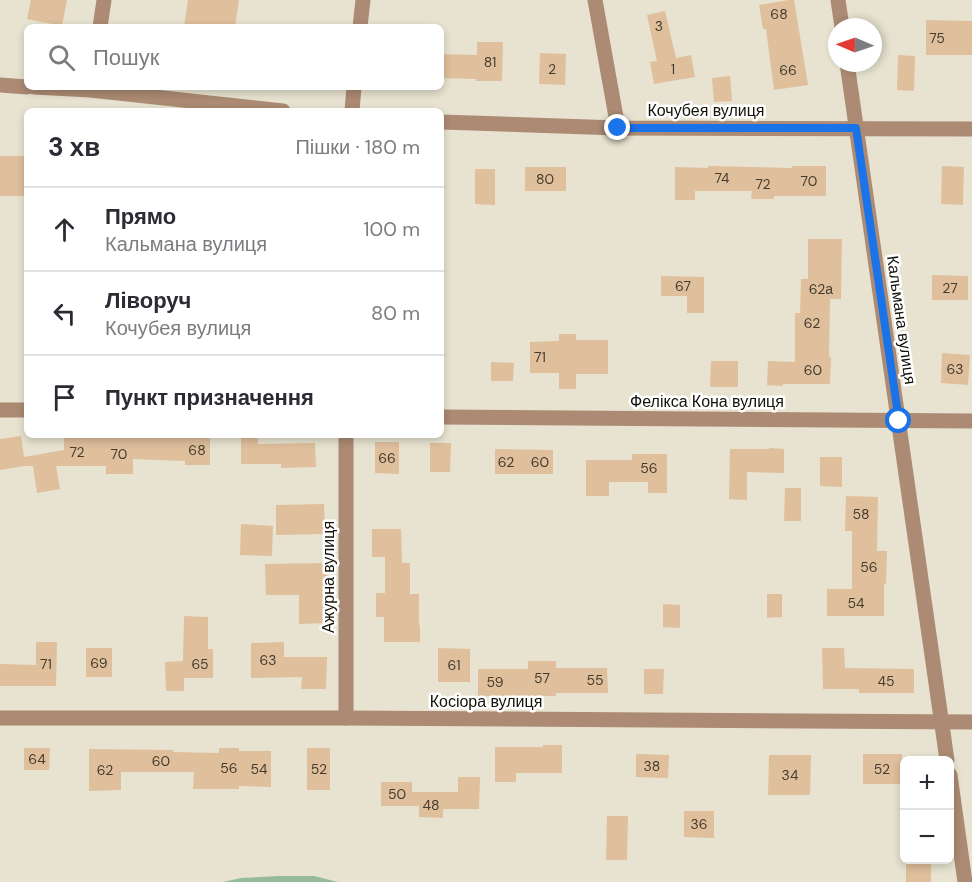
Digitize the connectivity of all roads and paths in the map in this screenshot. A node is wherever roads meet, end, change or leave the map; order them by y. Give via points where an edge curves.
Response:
1 (104, 0) edge
2 (363, 0) edge
3 (595, 0) edge
4 (838, 0) edge
5 (841, 18) edge
6 (100, 24) edge
7 (360, 24) edge
8 (848, 72) edge
9 (0, 85) edge
10 (24, 87) edge
11 (107, 90) edge
12 (354, 90) edge
13 (258, 108) edge
14 (352, 108) edge
15 (444, 122) edge
16 (618, 128) junction
17 (856, 128) junction
18 (972, 129) edge
19 (0, 410) edge
20 (24, 410) edge
21 (444, 417) edge
22 (899, 421) junction
23 (972, 421) edge
24 (346, 438) edge
25 (0, 718) edge
26 (346, 718) junction
27 (942, 722) junction
28 (972, 722) edge
29 (946, 756) edge
30 (954, 804) edge
31 (965, 882) edge

1 - 6 street
2 - 7 street
3 - 16 street
4 - 5 street
8 - 17 street, Кальмана вулиця
9 - 10 street
11 - 13 street
12 - 14 street
15 - 16 street, Кочубея вулиця
16 - 17 street, Кочубея вулиця
17 - 18 street, Кочубея вулиця
17 - 22 street, Кальмана вулиця
19 - 20 street
21 - 22 street, Фелікса Кона вулиця
22 - 23 street, Фелікса Кона вулиця
22 - 27 street, Кальмана вулиця
24 - 26 street, Ажурна вулиця
25 - 26 street, Косіора вулиця
26 - 27 street, Косіора вулиця
27 - 28 street, Косіора вулиця
27 - 29 street, Кальмана вулиця
30 - 31 street

